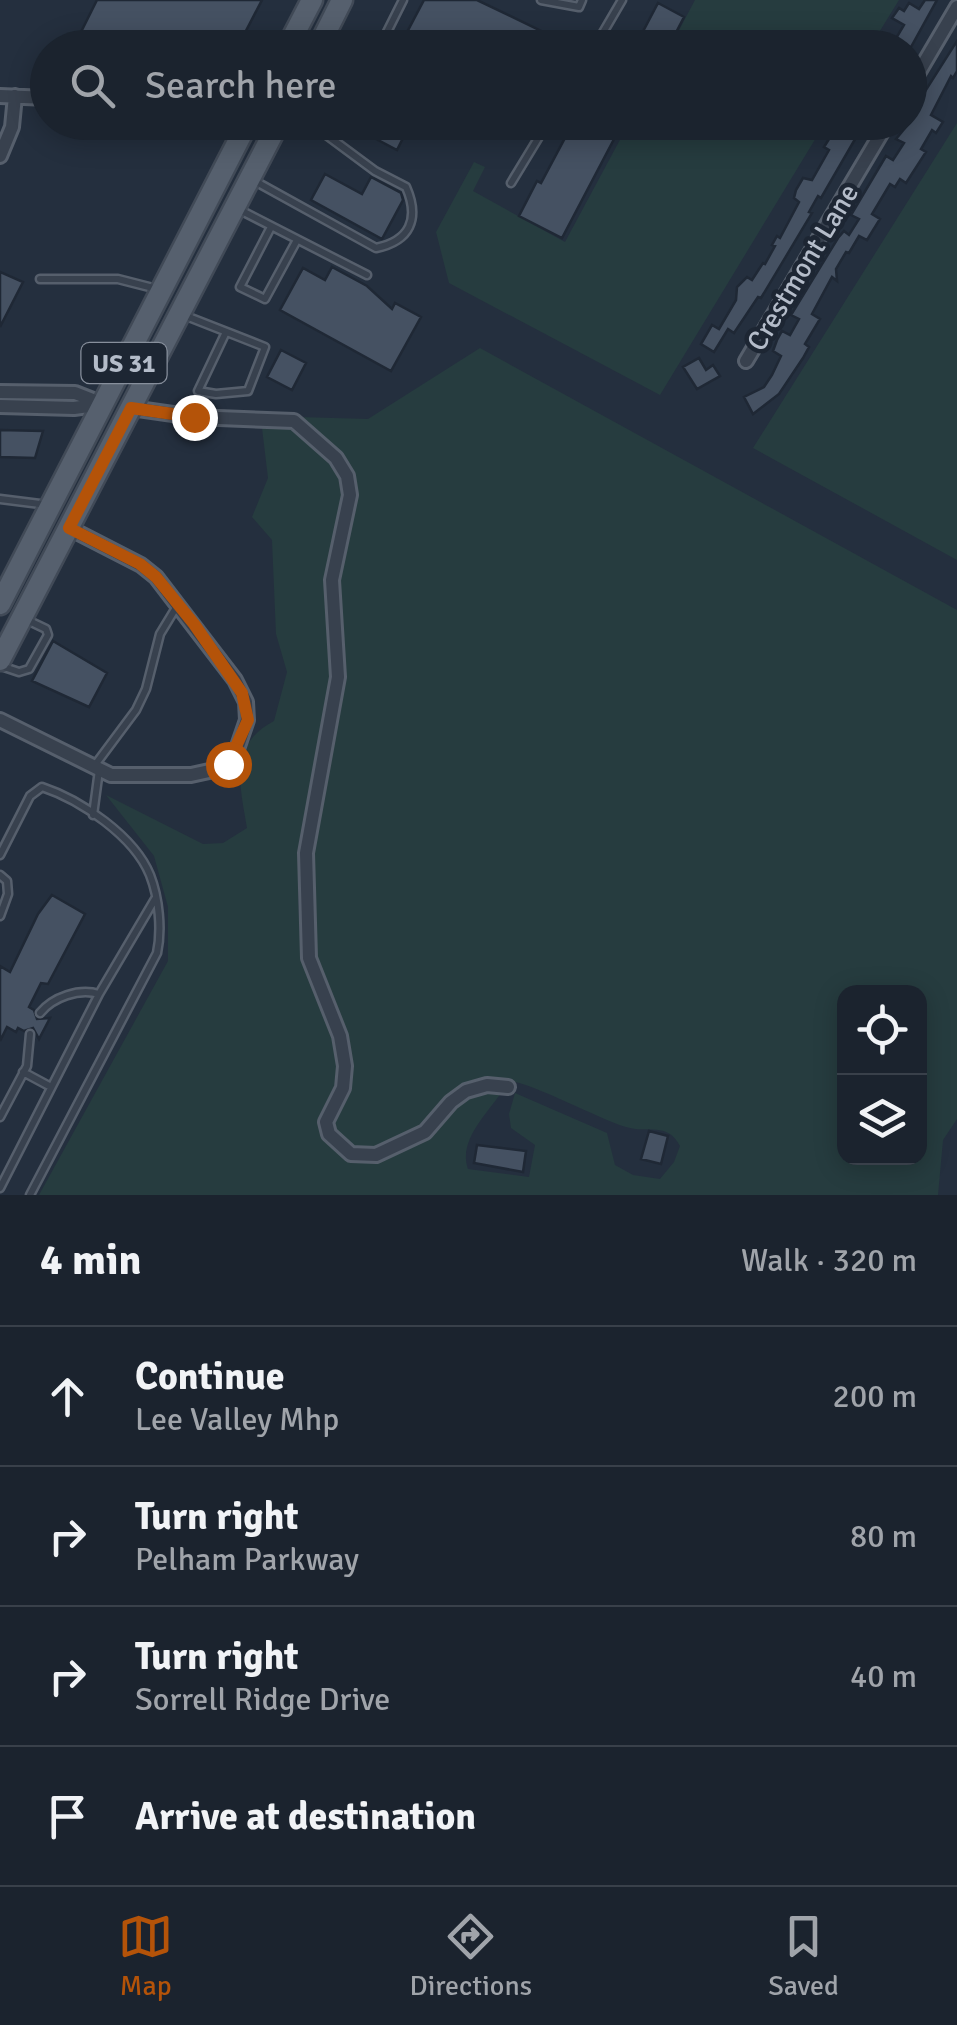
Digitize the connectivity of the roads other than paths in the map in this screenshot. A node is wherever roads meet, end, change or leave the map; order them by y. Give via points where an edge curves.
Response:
1 (312, 0) edge
2 (342, 0) edge
3 (403, 0) edge
4 (541, 0) edge
5 (582, 0) edge
6 (622, 0) edge
7 (957, 7) edge
8 (296, 30) edge
9 (332, 30) edge
10 (388, 30) edge
11 (604, 30) edge
12 (927, 59) edge
13 (7, 96) edge
14 (239, 140) edge
15 (270, 140) edge
16 (332, 140) edge
17 (537, 140) edge
18 (877, 140) edge
19 (0, 156) edge
20 (250, 178) junction
21 (512, 183) dead end
22 (235, 208) junction
23 (271, 227) junction
24 (297, 240) junction
25 (367, 275) dead end
26 (40, 279) dead end
27 (162, 290) junction
28 (180, 314) junction
29 (226, 332) junction
30 (746, 361) dead end
31 (0, 392) edge
32 (103, 404) junction
33 (0, 406) edge
34 (131, 408) junction
35 (0, 499) edge
36 (51, 505) junction
37 (69, 528) junction
38 (0, 604) edge
39 (177, 606) junction
40 (22, 618) junction
41 (0, 663) edge
42 (0, 720) edge
43 (96, 767) junction
44 (94, 815) junction
45 (0, 854) edge
46 (0, 875) edge
47 (155, 899) junction
48 (0, 916) edge
49 (99, 994) junction
50 (40, 1013) dead end
51 (30, 1034) dead end
52 (23, 1072) junction
53 (51, 1087) junction
54 (508, 1087) dead end
55 (0, 1117) edge
56 (0, 1188) edge
57 (30, 1195) edge

1 - 8 main road
2 - 9 main road
3 - 10 lane
4 - 5 lane via 579,7
6 - 11 lane
7 - 12 street
13 - 19 street via 12,127
14 - 27 main road, US 31
15 - 20 main road, US 31
16 - 20 lane via 406,187 412,213 408,231 394,244 376,248
17 - 21 lane
18 - 30 street, Crestmont Lane
20 - 22 main road, US 31
22 - 23 lane
22 - 28 main road, US 31
23 - 24 lane
23 - 24 lane via 240,287 265,299
24 - 25 lane
26 - 27 lane via 118,279
27 - 32 main road, US 31
28 - 29 lane
28 - 34 main road, US 31
29 - 29 lane via 265,347 248,391 198,391
31 - 32 street via 74,393
32 - 33 street
32 - 34 main road
32 - 36 main road, US 31
34 - 37 main road, US 31
34 - 54 street via 294,422 347,476 350,495 332,580 338,677 306,853 309,958 345,1066 343,1088 326,1122 329,1134 351,1154 376,1156 425,1132 466,1090
35 - 36 lane
36 - 37 main road
36 - 38 main road, US 31
37 - 39 street via 140,564
37 - 40 main road, US 31
39 - 43 lane via 160,634 136,710
39 - 43 street via 242,693 248,720 236,752 224,768 190,775 111,775
40 - 41 main road, US 31
40 - 41 lane via 46,628 48,636 29,669
42 - 43 street
43 - 44 lane
44 - 45 lane via 42,787 30,796
44 - 47 lane via 140,859
46 - 48 lane via 8,894
47 - 49 lane
47 - 57 lane via 157,953
49 - 50 lane via 82,990
49 - 53 lane
51 - 52 lane
52 - 53 lane
52 - 55 lane
53 - 56 lane

